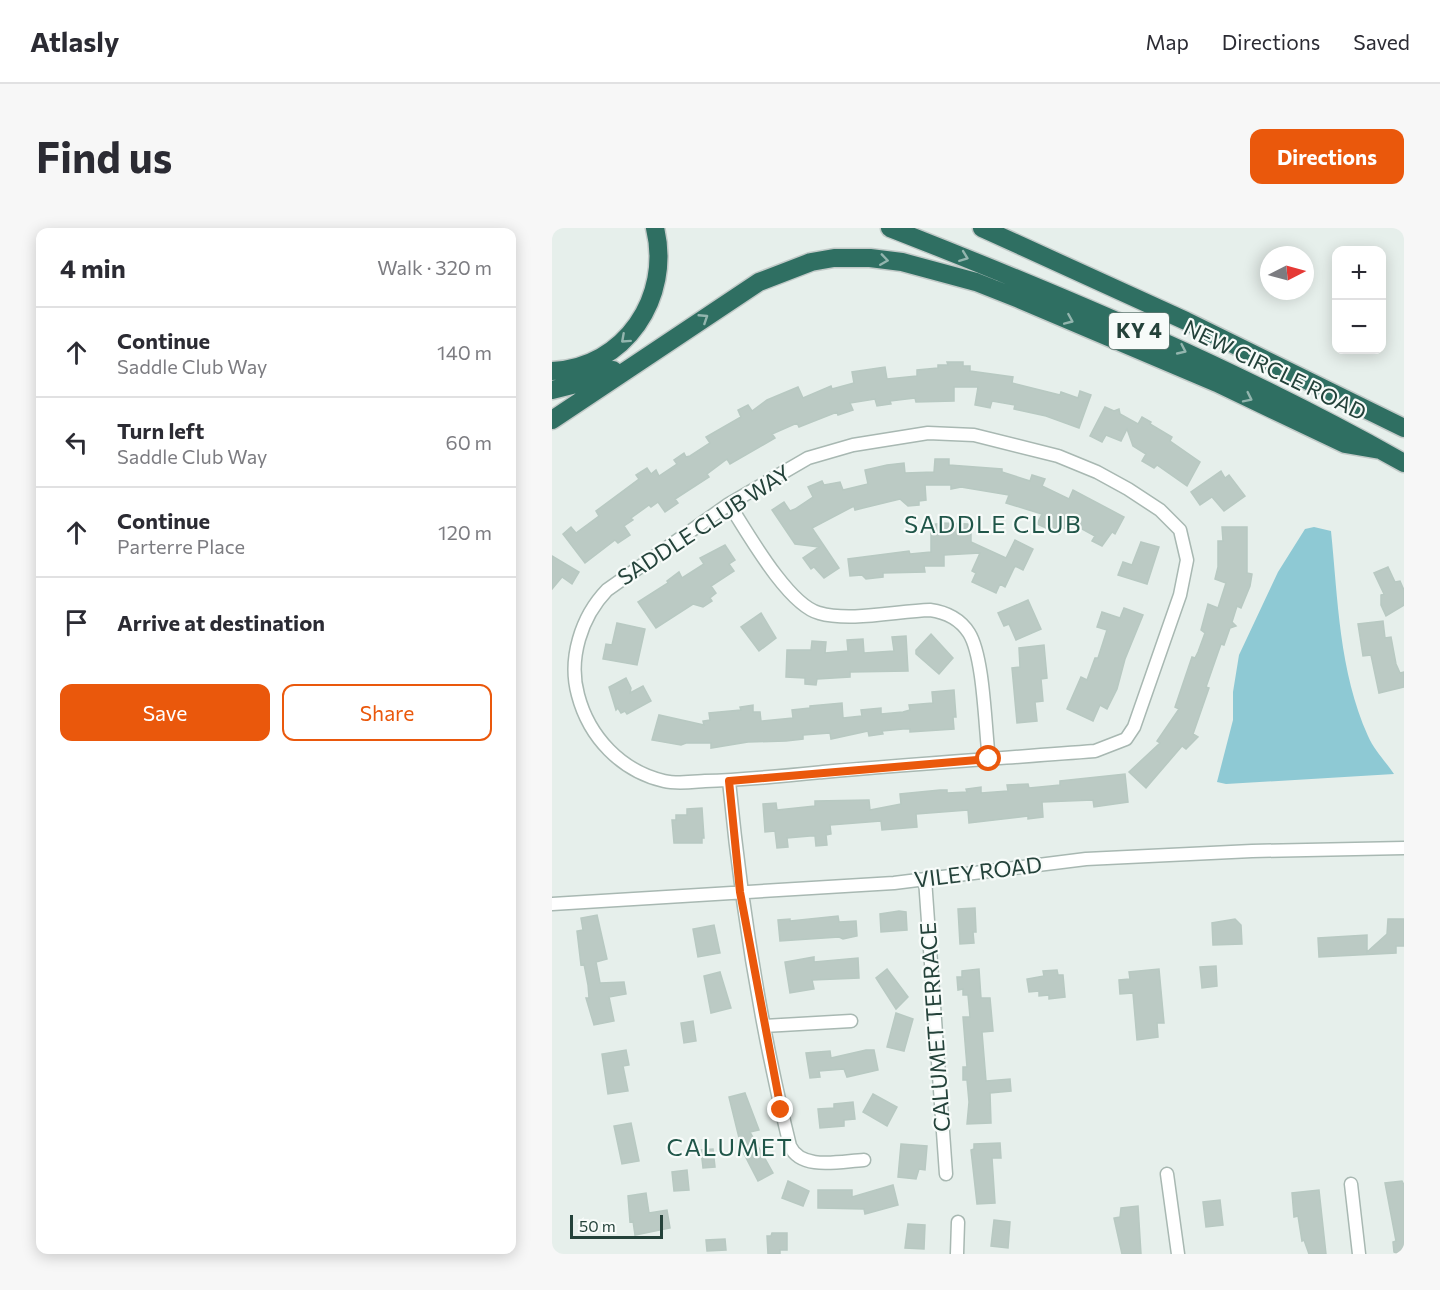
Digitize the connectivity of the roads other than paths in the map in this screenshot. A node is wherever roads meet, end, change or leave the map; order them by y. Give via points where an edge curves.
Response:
1 (655, 228) edge
2 (890, 228) edge
3 (984, 229) edge
4 (656, 350) junction
5 (552, 371) edge
6 (552, 390) edge
7 (552, 420) edge
8 (1404, 428) edge
9 (1380, 450) junction
10 (1404, 463) edge
11 (729, 504) junction
12 (989, 759) junction
13 (729, 781) junction
14 (1404, 848) edge
15 (925, 879) junction
16 (740, 892) junction
17 (552, 904) edge
18 (851, 1021) dead end
19 (764, 1026) junction
20 (864, 1160) dead end
21 (946, 1174) dead end
22 (1167, 1174) dead end
23 (1351, 1184) dead end
24 (958, 1222) dead end
25 (957, 1254) edge
26 (1178, 1254) edge
27 (1359, 1254) edge

1 -> 5 highway via 659,269 651,303 642,319 631,334 598,360
2 -> 9 highway, NEW CIRCLE ROAD / KY 4 via 1038,286 1180,349 1293,402
3 - 8 highway, NEW CIRCLE ROAD / KY 4 via 1186,321
4 - 6 highway via 604,374
4 - 7 highway
4 -> 9 highway via 759,282 787,269 834,258 891,261 976,282 1217,383 1345,444
9 - 10 highway, NEW CIRCLE ROAD / KY 4
11 - 12 street via 788,591 811,611 841,615 930,610 942,612 965,628 976,648
11 - 12 street, SADDLE CLUB WAY via 808,458 853,445 928,433 974,435 1058,456 1097,472 1160,510 1180,530 1187,560 1180,595 1134,727 1126,739 1095,751
11 - 13 street, SADDLE CLUB WAY via 621,578 595,602 580,636 575,673 577,694 593,732 622,761 663,781
12 - 13 street, SADDLE CLUB WAY
13 - 16 street
14 - 15 street, VILEY ROAD via 1086,859
15 - 16 street, VILEY ROAD
15 - 21 street, CALUMET TERRACE
16 - 17 street, VILEY ROAD
16 - 19 street
18 - 19 street
19 - 20 street via 793,1154 815,1162
22 - 26 street
23 - 27 street
24 - 25 street

